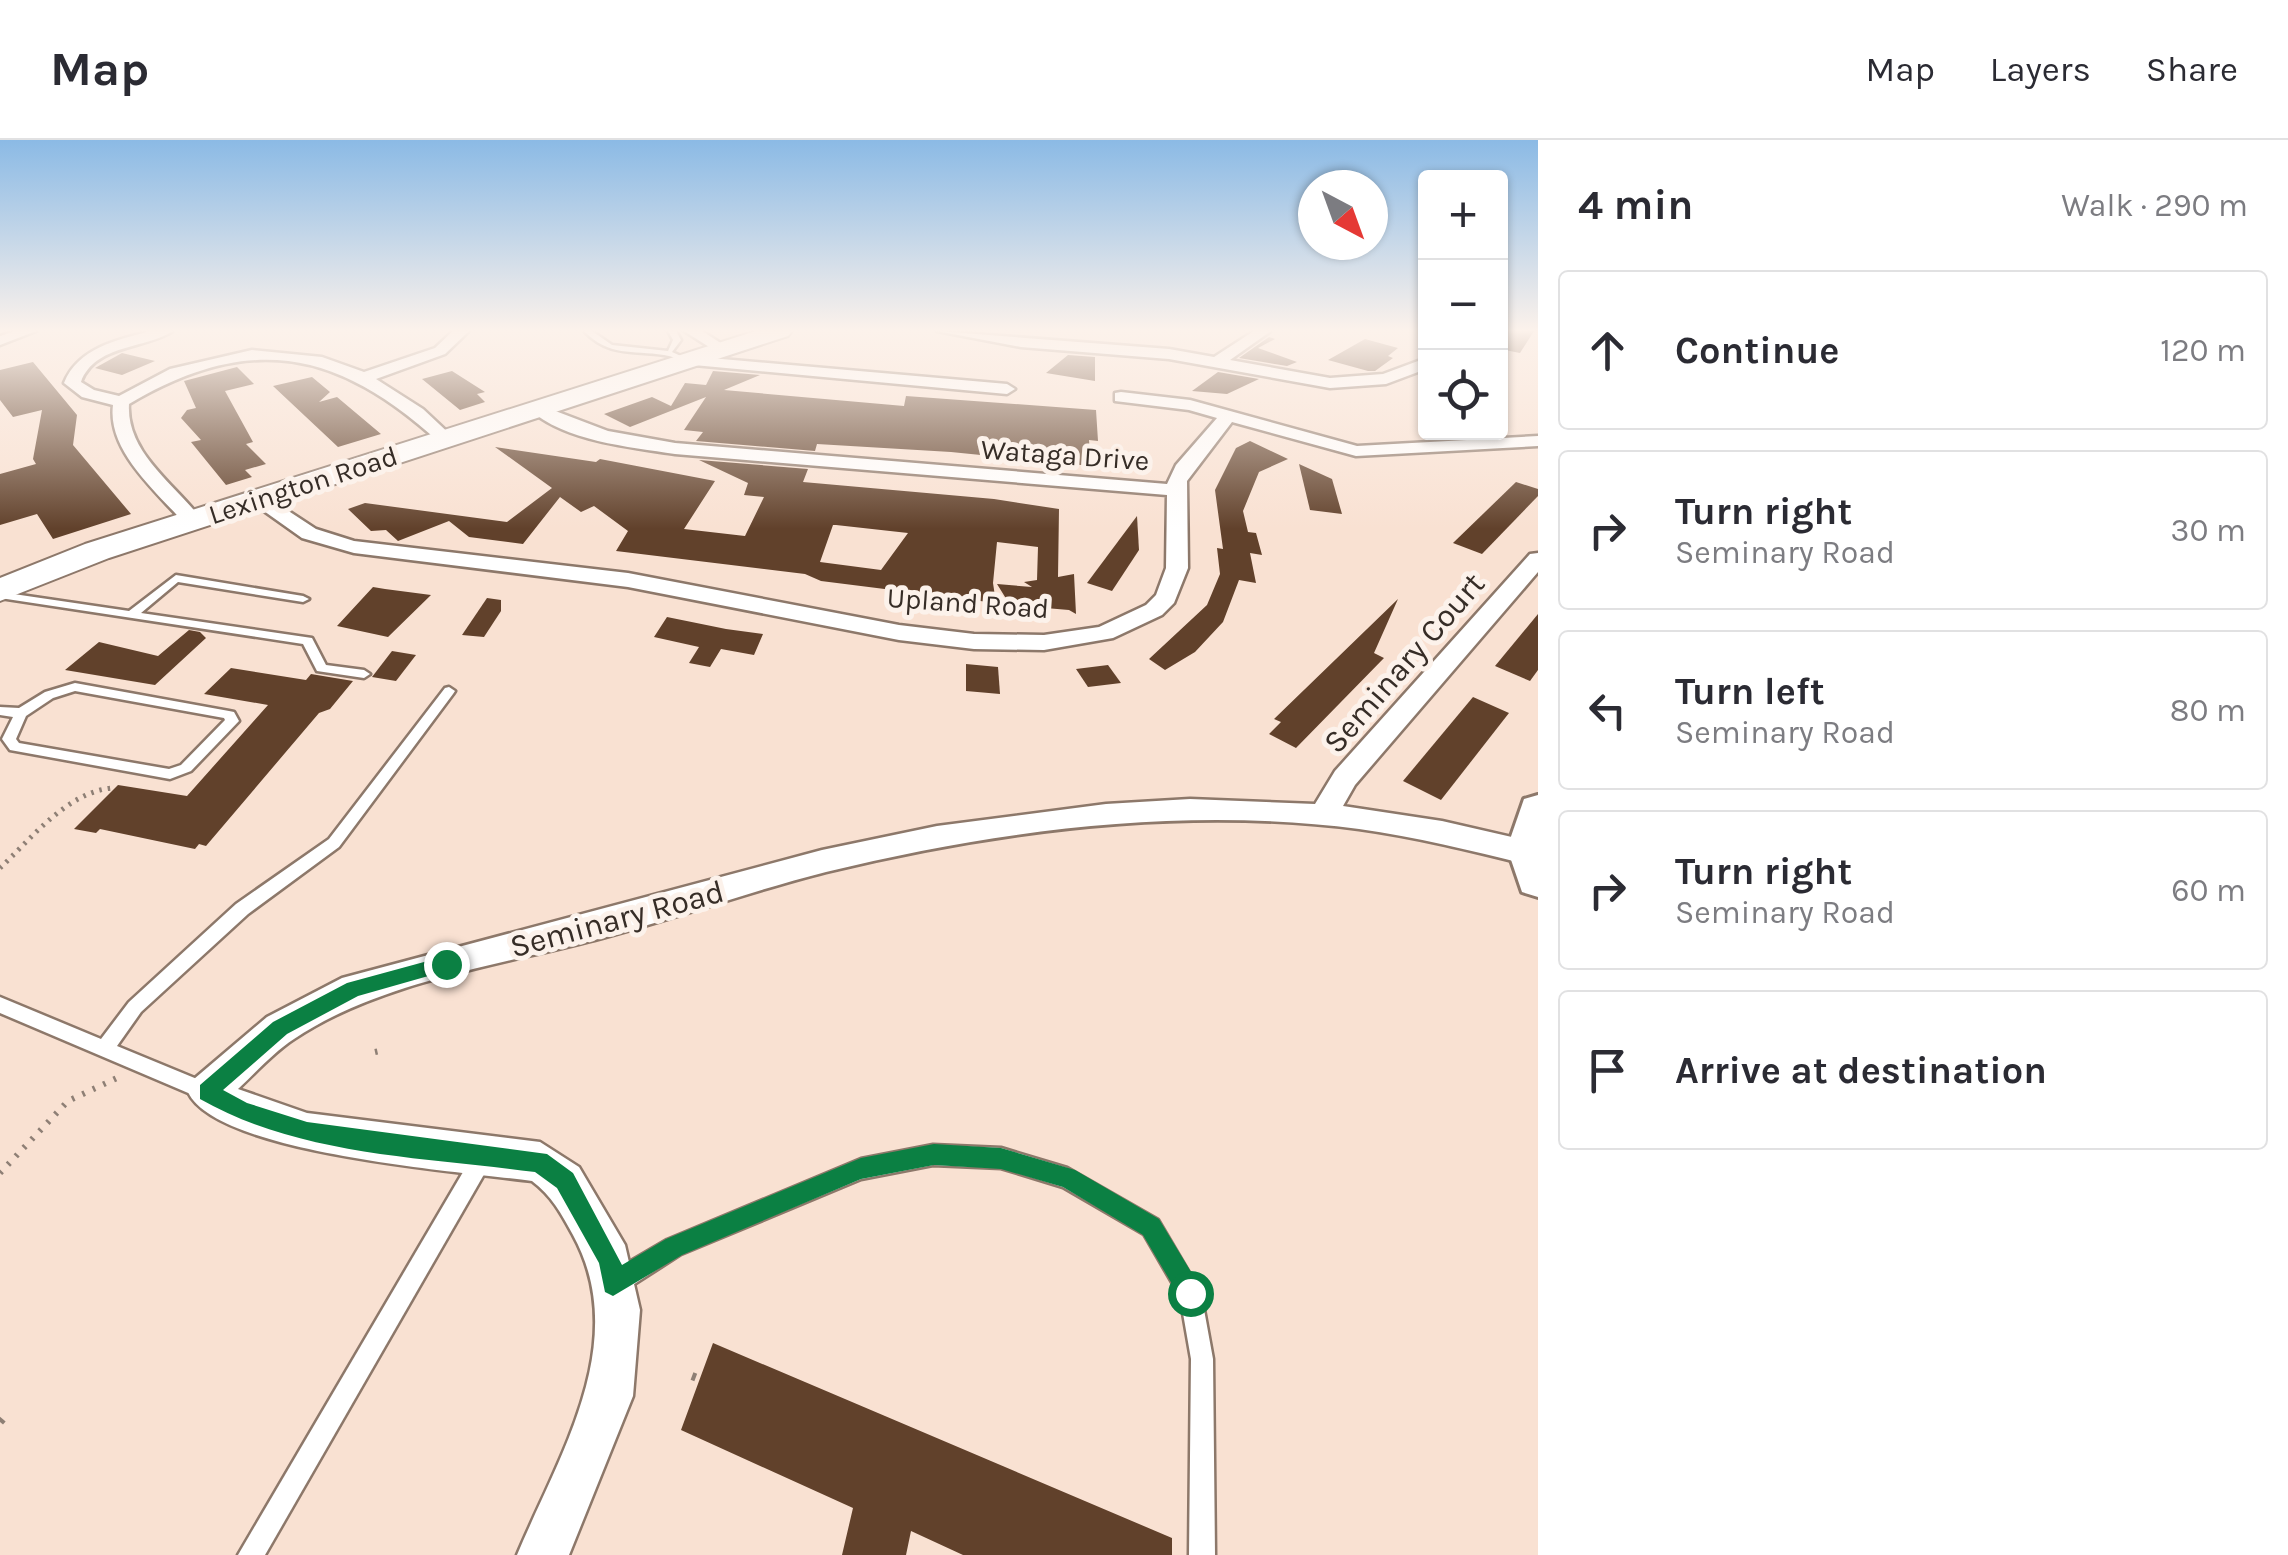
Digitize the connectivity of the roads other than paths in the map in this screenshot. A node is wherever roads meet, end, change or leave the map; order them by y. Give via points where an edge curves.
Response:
1 (103, 397) edge
2 (130, 397) edge
3 (393, 397) edge
4 (565, 397) edge
5 (1205, 397) edge
6 (121, 402) junction
7 (537, 409) junction
8 (1226, 416) junction
9 (446, 438) junction
10 (1538, 441) edge
11 (1176, 490) junction
12 (257, 499) junction
13 (192, 520) junction
14 (1538, 560) edge
15 (0, 592) edge
16 (303, 599) dead end
17 (131, 614) junction
18 (364, 674) dead end
19 (449, 691) dead end
20 (0, 710) edge
21 (21, 713) junction
22 (1538, 810) edge
23 (1324, 814) junction
24 (1533, 867) edge
25 (0, 1005) edge
26 (104, 1049) junction
27 (207, 1092) junction
28 (484, 1154) junction
29 (613, 1284) junction
30 (251, 1555) edge
31 (542, 1555) edge
32 (1202, 1555) edge

1 - 6 street
2 - 6 street
3 - 9 street
4 - 7 main road, Lexington Road
5 - 8 street
6 - 13 street via 120,428
7 - 9 main road, Lexington Road
7 - 11 street, Wataga Drive via 645,444
8 - 10 street via 1372,452
8 - 11 street via 1183,469
9 - 12 main road, Lexington Road
11 - 12 street, Upland Road via 1177,574 1162,604 1115,630 1026,641 892,631 680,588 347,546 294,526
12 - 13 main road, Lexington Road
13 - 15 main road, Lexington Road
14 - 23 street, Seminary Court via 1346,778
15 - 17 lane
16 - 17 lane via 176,578
17 - 18 lane via 308,641 321,668
19 - 26 lane via 334,842 242,909 135,1008
20 - 21 lane
21 - 21 lane via 75,688 229,714 232,721 186,768 170,774 15,746 10,738
22 - 24 street
23 - 24 street, Seminary Road via 1469,836
23 - 27 street, Seminary Road via 1208,807 1040,818 846,856 354,989 280,1028
25 - 26 lane
26 - 27 lane
27 - 28 street via 242,1112 307,1132
28 - 29 street via 540,1162 565,1181 610,1260
28 - 30 lane
29 - 31 street via 618,1310 610,1396
29 - 32 lane via 674,1247 861,1169 934,1155 1001,1158 1068,1178 1151,1227 1190,1293 1202,1359

